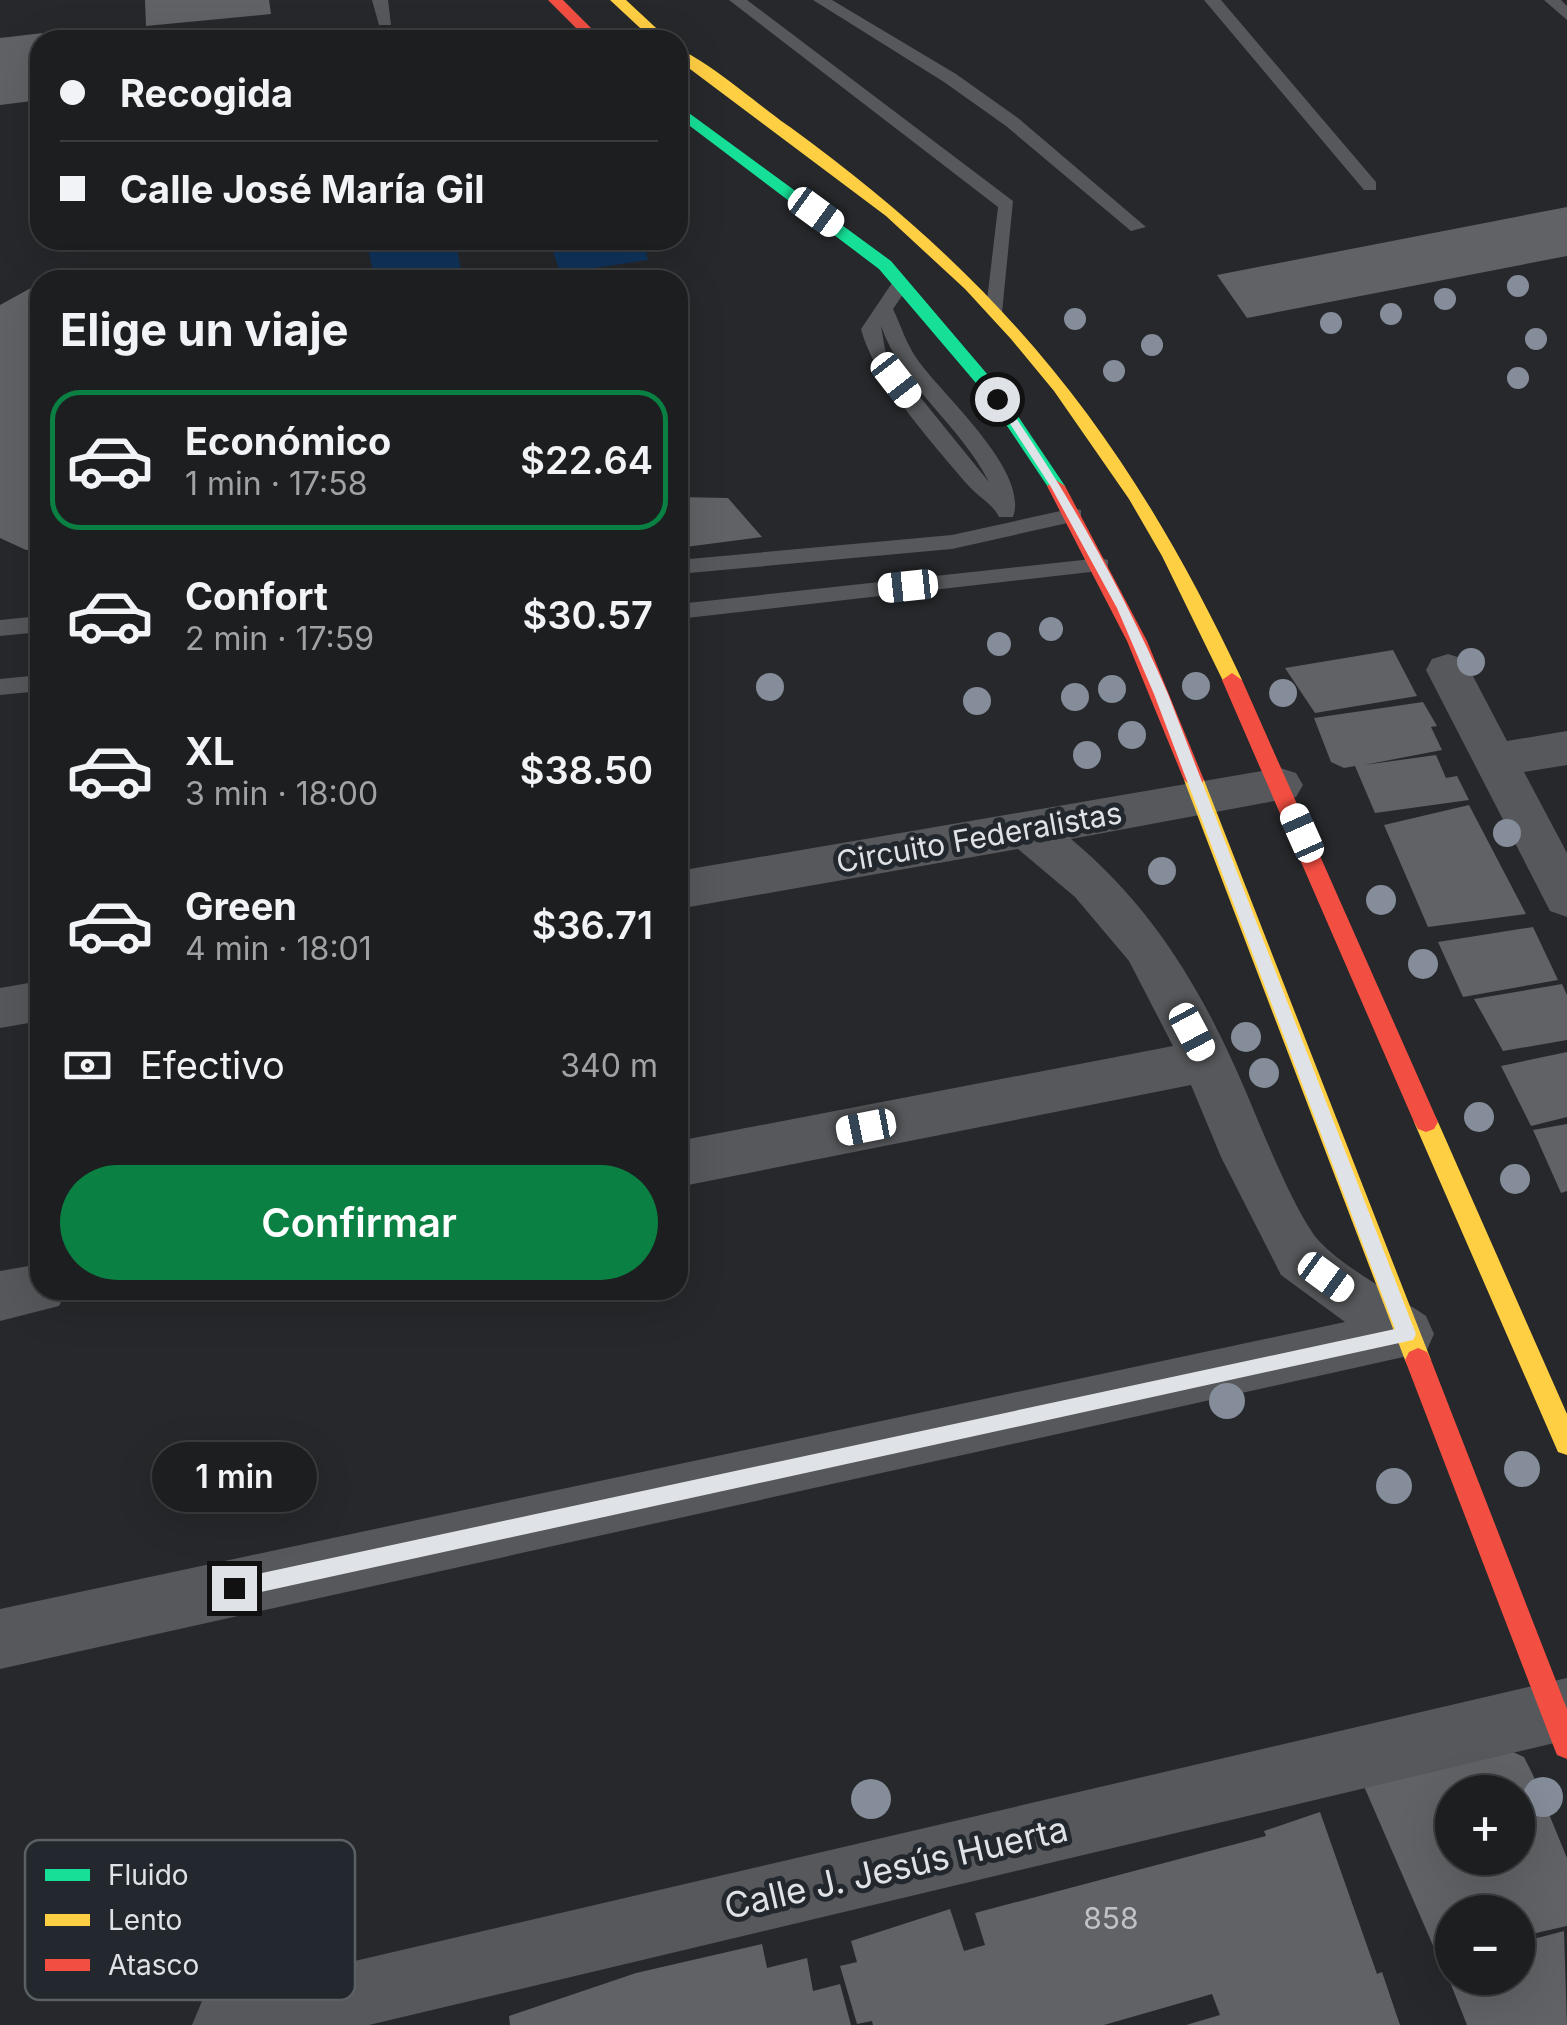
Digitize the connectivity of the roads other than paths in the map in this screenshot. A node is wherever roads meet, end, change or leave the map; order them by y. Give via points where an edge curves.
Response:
1 (380, 0) edge
2 (556, 0) edge
3 (617, 0) edge
4 (737, 0) edge
5 (821, 0) edge
6 (1212, 0) edge
7 (1552, 0) edge
8 (1567, 15) edge
9 (385, 22) dead end
10 (586, 30) edge
11 (651, 30) edge
12 (688, 61) edge
13 (688, 117) edge
14 (1370, 186) dead end
15 (1137, 228) dead end
16 (902, 284) junction
17 (994, 310) junction
18 (1074, 514) junction
19 (1008, 529) junction
20 (1101, 565) junction
21 (688, 566) edge
22 (688, 611) edge
23 (30, 625) edge
24 (0, 628) edge
25 (1448, 670) dead end
26 (30, 684) edge
27 (0, 687) edge
28 (1567, 748) edge
29 (1498, 759) junction
30 (1280, 785) junction
31 (1201, 799) junction
32 (1026, 829) junction
33 (688, 888) edge
34 (1567, 898) edge
35 (30, 1003) edge
36 (0, 1008) edge
37 (1207, 1061) junction
38 (688, 1162) edge
39 (30, 1290) edge
40 (0, 1296) edge
41 (1406, 1334) junction
42 (1567, 1443) edge
43 (0, 1639) edge
44 (1563, 1722) edge
45 (355, 1996) edge
46 (336, 2000) edge
47 (226, 2025) edge

1 - 9 lane
2 - 10 main road
3 - 11 main road
4 - 17 lane via 1006,205
5 - 15 lane via 981,100
6 - 14 lane
7 - 8 lane
12 - 17 main road via 918,236
13 - 16 main road via 873,254
16 - 18 main road via 954,341
16 - 19 lane via 870,329 877,356 974,479 1006,502
17 - 30 main road via 1107,445 1192,590
18 - 19 lane
18 - 20 main road
19 - 21 lane via 952,542
20 - 22 lane
20 - 31 main road
23 - 24 lane
25 - 29 street
26 - 27 lane
28 - 29 street
29 - 34 street
30 - 31 street, Circuito Federalistas
30 - 42 main road
31 - 32 street, Circuito Federalistas
31 - 41 main road
32 - 33 street, Circuito Federalistas
32 - 37 street via 1092,884 1146,947
35 - 36 street
37 - 38 street
37 - 41 street via 1300,1258
39 - 40 street
41 - 43 street
41 - 44 main road
44 - 45 street, Calle J. Jesús Huerta
46 - 47 street, Calle J. Jesús Huerta

